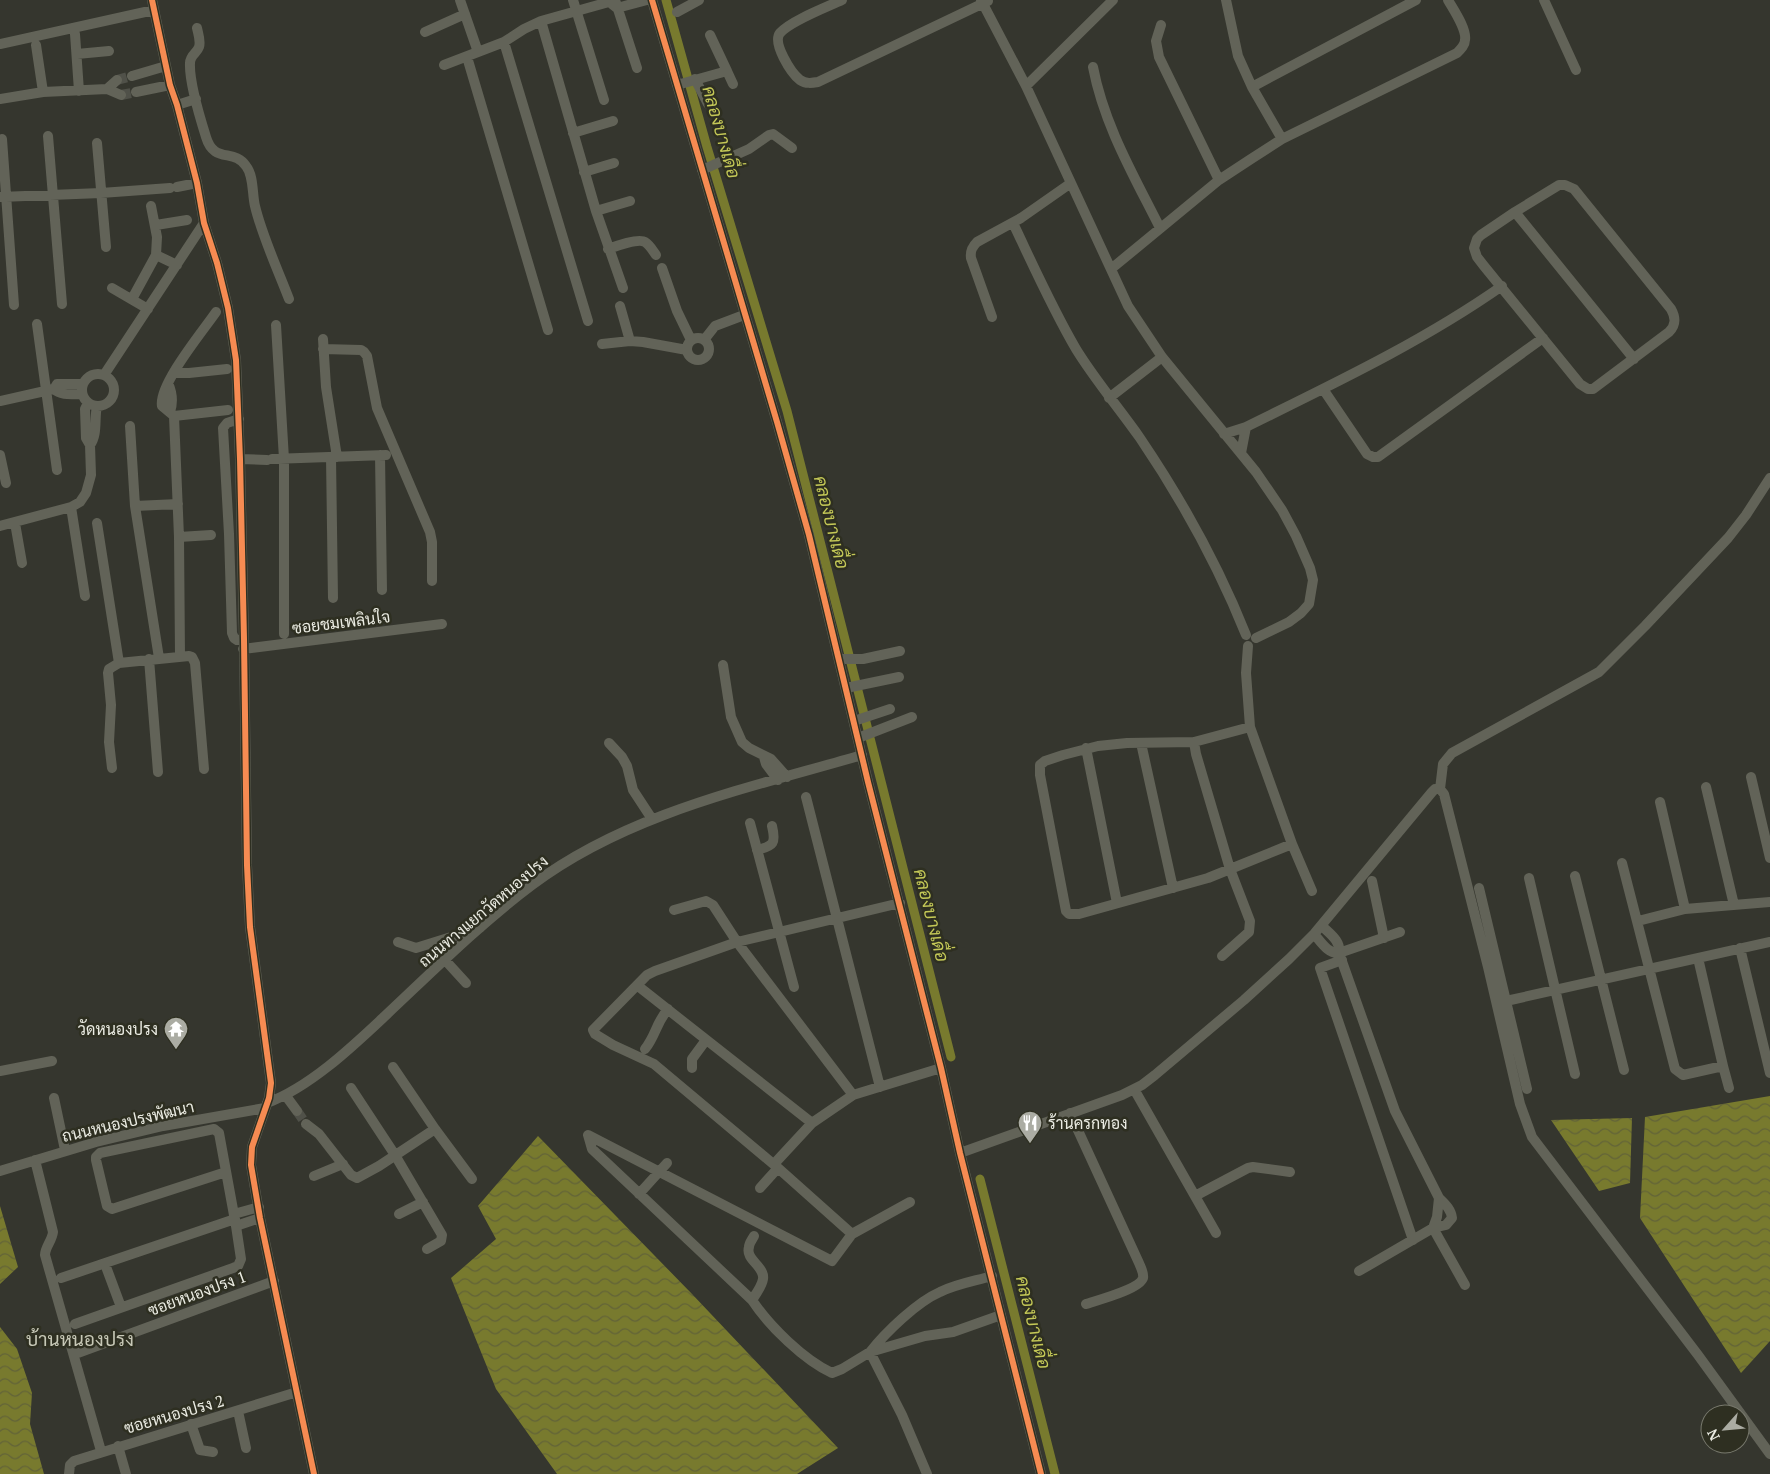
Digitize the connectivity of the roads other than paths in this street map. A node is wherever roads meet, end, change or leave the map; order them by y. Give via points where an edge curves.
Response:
1 (460, 0) edge
2 (572, 0) edge
3 (647, 0) edge
4 (652, 0) edge
5 (699, 0) edge
6 (842, 0) edge
7 (1113, 0) edge
8 (1226, 0) edge
9 (1416, 0) edge
10 (1448, 0) edge
11 (1544, 0) edge
12 (985, 1) edge
13 (613, 2) edge
14 (153, 5) edge
15 (576, 12) junction
16 (677, 12) dead end
17 (465, 14) junction
18 (541, 21) junction
19 (1161, 25) dead end
20 (196, 28) dead end
21 (425, 32) dead end
22 (75, 34) dead end
23 (710, 35) dead end
24 (504, 42) junction
25 (0, 44) edge
26 (36, 45) dead end
27 (109, 51) dead end
28 (478, 52) junction
29 (77, 54) junction
30 (467, 57) junction
31 (444, 65) dead end
32 (166, 66) junction
33 (1093, 67) dead end
34 (637, 68) dead end
35 (1576, 70) dead end
36 (727, 71) junction
37 (132, 76) tunnel mouth
38 (117, 80) tunnel mouth
39 (686, 82) junction
40 (733, 84) dead end
41 (170, 85) junction
42 (1026, 86) junction
43 (1252, 87) junction
44 (107, 88) junction
45 (79, 91) junction
46 (43, 92) junction
47 (136, 92) tunnel mouth
48 (121, 95) tunnel mouth
49 (0, 99) edge
50 (604, 100) dead end
51 (187, 103) junction
52 (708, 104) dead end
53 (613, 121) dead end
54 (573, 133) junction
55 (48, 136) dead end
56 (2, 139) dead end
57 (1282, 140) junction
58 (97, 143) dead end
59 (792, 148) dead end
60 (614, 163) dead end
61 (708, 167) junction
62 (584, 172) junction
63 (1219, 180) junction
64 (196, 183) junction
65 (1071, 183) junction
66 (101, 193) junction
67 (54, 195) junction
68 (4, 197) edge
69 (630, 201) dead end
70 (151, 206) dead end
71 (596, 212) junction
72 (1515, 212) junction
73 (187, 220) dead end
74 (204, 223) junction
75 (1013, 223) junction
76 (156, 225) junction
77 (1160, 228) junction
78 (106, 247) dead end
79 (608, 248) junction
80 (156, 255) junction
81 (656, 255) dead end
82 (176, 266) junction
83 (662, 268) dead end
84 (1110, 269) junction
85 (1502, 286) junction
86 (112, 288) dead end
87 (622, 288) dead end
88 (132, 299) junction
89 (289, 299) dead end
90 (62, 304) dead end
91 (14, 305) dead end
92 (620, 306) dead end
93 (148, 309) junction
94 (216, 312) dead end
95 (744, 315) junction
96 (992, 317) dead end
97 (588, 321) dead end
98 (37, 324) dead end
99 (276, 325) dead end
100 (548, 330) dead end
101 (1543, 338) junction
102 (704, 340) junction
103 (630, 341) junction
104 (602, 344) dead end
105 (689, 345) junction
106 (1162, 357) junction
107 (1634, 359) junction
108 (227, 369) dead end
109 (174, 373) junction
110 (104, 375) junction
111 (51, 389) junction
112 (1323, 389) junction
113 (87, 397) junction
114 (1109, 398) junction
115 (0, 401) edge
116 (228, 410) dead end
117 (172, 414) junction
118 (239, 419) junction
119 (130, 426) dead end
120 (1246, 427) junction
121 (1224, 434) junction
122 (1241, 453) junction
123 (0, 455) edge
124 (396, 455) junction
125 (380, 456) junction
126 (334, 457) junction
127 (284, 459) junction
128 (244, 460) junction
129 (57, 470) dead end
130 (1770, 478) edge
131 (6, 483) dead end
132 (178, 504) junction
133 (135, 506) junction
134 (71, 507) junction
135 (15, 523) junction
136 (97, 523) dead end
137 (0, 526) edge
138 (241, 533) junction
139 (220, 534) junction
140 (179, 537) junction
141 (22, 562) dead end
142 (432, 581) dead end
143 (382, 590) dead end
144 (85, 596) dead end
145 (333, 598) dead end
146 (442, 624) dead end
147 (284, 634) dead end
148 (1250, 640) junction
149 (244, 644) junction
150 (900, 651) dead end
151 (180, 656) junction
152 (845, 658) junction
153 (154, 659) junction
154 (119, 663) junction
155 (723, 665) dead end
156 (899, 677) dead end
157 (852, 687) junction
158 (890, 709) dead end
159 (912, 717) dead end
160 (859, 719) junction
161 (1250, 727) junction
162 (864, 735) junction
163 (1194, 742) junction
164 (609, 743) dead end
165 (1141, 743) junction
166 (1086, 748) junction
167 (862, 755) junction
168 (112, 768) dead end
169 (204, 769) dead end
170 (158, 772) dead end
171 (1751, 777) dead end
172 (782, 778) junction
173 (1706, 786) dead end
174 (1440, 789) junction
175 (806, 797) dead end
176 (1660, 802) dead end
177 (652, 819) junction
178 (750, 822) dead end
179 (772, 826) dead end
180 (1292, 844) junction
181 (757, 850) junction
182 (1770, 858) edge
183 (1622, 863) dead end
184 (1230, 869) junction
185 (1575, 876) dead end
186 (1529, 878) dead end
187 (1372, 881) dead end
188 (1173, 888) junction
189 (1479, 888) dead end
190 (1312, 891) dead end
191 (1770, 902) edge
192 (900, 903) junction
193 (1117, 903) junction
194 (1734, 905) junction
195 (674, 910) dead end
196 (1685, 910) junction
197 (836, 918) junction
198 (1638, 921) junction
199 (1322, 926) junction
200 (481, 928) junction
201 (779, 932) junction
202 (1400, 932) dead end
203 (1314, 934) junction
204 (1384, 938) junction
205 (398, 942) dead end
206 (737, 942) junction
207 (1770, 942) edge
208 (1740, 948) junction
209 (1222, 956) dead end
210 (1341, 957) junction
211 (1698, 958) junction
212 (448, 963) junction
213 (1650, 968) junction
214 (1602, 979) junction
215 (466, 983) dead end
216 (638, 986) junction
217 (794, 987) dead end
218 (1555, 990) junction
219 (1506, 1001) junction
220 (668, 1010) junction
221 (706, 1040) junction
222 (645, 1048) dead end
223 (52, 1061) dead end
224 (393, 1066) dead end
225 (1723, 1066) junction
226 (692, 1068) dead end
227 (941, 1068) junction
228 (1624, 1070) dead end
229 (0, 1071) edge
230 (1770, 1073) edge
231 (1575, 1074) dead end
232 (880, 1087) junction
233 (351, 1088) dead end
234 (1729, 1088) dead end
235 (1134, 1089) junction
236 (1527, 1089) dead end
237 (853, 1095) junction
238 (54, 1098) dead end
239 (266, 1105) junction
240 (1070, 1113) junction
241 (812, 1123) junction
242 (306, 1124) tunnel mouth
243 (435, 1129) junction
244 (65, 1150) junction
245 (960, 1153) junction
246 (395, 1154) junction
247 (35, 1160) junction
248 (666, 1163) dead end
249 (343, 1164) junction
250 (776, 1166) junction
251 (0, 1171) edge
252 (226, 1172) junction
253 (659, 1172) junction
254 (1290, 1172) dead end
255 (314, 1176) dead end
256 (472, 1179) dead end
257 (760, 1188) dead end
258 (640, 1194) junction
259 (1195, 1196) junction
260 (422, 1202) junction
261 (910, 1202) dead end
262 (259, 1207) junction
263 (399, 1214) dead end
264 (260, 1218) junction
265 (235, 1220) junction
266 (1433, 1228) junction
267 (852, 1234) junction
268 (1216, 1234) dead end
269 (754, 1236) dead end
270 (1413, 1240) junction
271 (427, 1249) dead end
272 (105, 1264) junction
273 (1359, 1271) dead end
274 (992, 1276) junction
275 (61, 1278) dead end
276 (274, 1281) junction
277 (1465, 1284) dead end
278 (752, 1300) junction
279 (1086, 1304) dead end
280 (121, 1308) junction
281 (1001, 1315) junction
282 (75, 1324) dead end
283 (870, 1352) junction
284 (75, 1354) junction
285 (297, 1392) junction
286 (238, 1411) junction
287 (190, 1424) junction
288 (118, 1446) junction
289 (246, 1448) dead end
290 (101, 1451) junction
291 (213, 1452) dead end
292 (1770, 1454) edge
293 (69, 1474) edge
294 (126, 1474) edge
295 (314, 1474) edge
296 (928, 1474) edge
297 (1041, 1474) edge

1 - 17 street
2 - 15 street
3 - 13 street
4 - 39 street
5 - 16 street
6 - 12 street via 781,32 779,49 800,80 818,82
7 - 42 street
8 - 43 street via 1238,56
9 - 43 street
10 - 57 street via 1466,40 1457,53
11 - 35 street
12 - 42 street
13 - 15 street
13 - 34 street
14 - 25 street
14 - 32 street
15 - 18 street
15 - 50 street
17 - 21 street
17 - 28 street
18 - 24 street
18 - 54 street
19 - 63 street via 1156,41 1159,57
20 - 51 street via 200,41 190,62
22 - 29 street
23 - 36 street
24 - 28 street
24 - 97 street
26 - 46 street
27 - 29 street
28 - 30 street
29 - 45 street
30 - 31 street
30 - 100 street
32 - 37 street
32 - 41 street
33 - 77 street via 1108,121
36 - 39 street
36 - 40 street
38 - 44 street
39 - 52 street
39 - 61 street
41 - 47 street
41 - 51 street
42 - 65 street
43 - 57 street
44 - 45 street
44 - 48 street
45 - 46 street
46 - 49 street
51 - 64 street
51 - 89 street via 210,149 240,159 250,172 255,206
53 - 54 street
54 - 62 street
55 - 67 street
56 - 68 street
57 - 63 street
58 - 66 street
59 - 61 street via 773,134 749,149
60 - 62 street
61 - 95 street
62 - 71 street
63 - 77 street
64 - 66 street via 173,188
64 - 74 street
65 - 75 street
65 - 84 street
66 - 67 street
66 - 78 street
67 - 68 street
67 - 90 street
68 - 91 street
69 - 71 street
70 - 76 street
71 - 79 street
72 - 85 street via 1481,236 1474,248 1477,257
72 - 107 street
72 - 107 street via 1555,187 1565,185 1574,189 1675,316 1673,328
73 - 76 street
74 - 82 street
74 - 118 street via 228,308 236,360
75 - 96 street via 977,242 970,253
75 - 114 street via 1056,313
76 - 80 street
77 - 84 street
79 - 81 street via 644,241
79 - 87 street
80 - 82 street
80 - 88 street
82 - 93 street
83 - 105 street
84 - 106 street via 1128,306
85 - 101 street
85 - 112 street via 1434,329
86 - 88 street
88 - 93 street
92 - 103 street
93 - 110 street
94 - 109 street
95 - 102 street via 714,326
95 - 152 street
98 - 111 street
99 - 127 street
101 - 107 street via 1580,384 1588,389 1597,387
101 - 112 street via 1378,457 1367,454
102 - 105 street via 698,338
102 - 105 street via 709,349 704,358 693,359
103 - 104 street
103 - 105 street
106 - 114 street
106 - 121 street
108 - 109 street
109 - 117 street via 163,393 162,402
110 - 113 street via 94,374 86,379
110 - 113 street via 112,383 114,394 108,403
111 - 113 street
111 - 115 street
111 - 129 street
112 - 120 street
113 - 134 street via 95,416 94,438 90,445 92,475 80,502
114 - 148 street via 1139,437 1192,520
116 - 117 street
117 - 132 street
118 - 128 street
118 - 139 street via 223,428
119 - 133 street
120 - 121 street
120 - 122 street
121 - 122 street
122 - 148 street via 1282,510 1313,580 1309,604 1301,613
123 - 131 street
124 - 125 street
124 - 126 street via 377,408 364,352 323,344
124 - 142 street via 430,532
125 - 126 street
125 - 143 street
126 - 127 street
126 - 145 street
127 - 128 street
127 - 147 street
128 - 138 street
130 - 174 street via 1728,538 1599,672 1452,754 1443,764
132 - 133 street
132 - 140 street
133 - 153 street
134 - 135 street
134 - 144 street
135 - 137 street
135 - 141 street
136 - 154 street
138 - 139 street
138 - 149 street
139 - 140 street
139 - 149 street via 232,633
140 - 151 street
146 - 149 street, ซอยชมเพลินใจ
148 - 161 street via 1246,673
149 - 239 street via 250,927 271,1083
150 - 152 street
151 - 153 street
151 - 169 street via 192,657 195,663
152 - 157 street
153 - 154 street
153 - 170 street
154 - 168 street via 108,673
155 - 172 street via 731,717 742,742 764,756 766,764
156 - 157 street
157 - 160 street
158 - 160 street
159 - 162 street
160 - 162 street
161 - 163 street
161 - 180 street
162 - 167 street
163 - 165 street
163 - 184 street
164 - 177 street via 622,757 633,790
165 - 166 street
165 - 188 street
166 - 193 street
166 - 193 street via 1040,765 1064,905 1073,915
167 - 172 street, ถนนทางแยกวัดหนองปรง
167 - 192 street
171 - 182 street
172 - 177 street, ถนนทางแยกวัดหนองปรง
173 - 194 street
174 - 199 street via 1432,792
174 - 292 street via 1444,794 1488,967 1520,1104 1532,1137
175 - 197 street
176 - 196 street
177 - 200 street, ถนนทางแยกวัดหนองปรง via 559,866 531,885
178 - 181 street
179 - 181 street via 774,842
180 - 184 street
180 - 190 street
181 - 201 street
183 - 198 street
184 - 188 street
184 - 209 street via 1250,926 1249,932
185 - 214 street
186 - 218 street
187 - 204 street
188 - 193 street
189 - 219 street
191 - 194 street
192 - 197 street
192 - 227 street
194 - 196 street
195 - 206 street via 706,901 713,904
196 - 198 street
197 - 201 street
197 - 232 street
198 - 213 street
199 - 203 street
199 - 210 street via 1338,942
200 - 205 street via 416,948
200 - 212 street, ถนนทางแยกวัดหนองปรง
201 - 206 street
201 - 217 street
202 - 204 street
203 - 210 street via 1329,951
203 - 235 street via 1244,1000
204 - 210 street
206 - 216 street via 655,971
206 - 237 street
207 - 208 street
208 - 211 street
208 - 230 street
210 - 266 street via 1395,1111 1439,1198
210 - 270 street via 1320,968
211 - 213 street
211 - 225 street
212 - 215 street
212 - 239 street, ถนนทางแยกวัดหนองปรง via 307,1082 292,1105
213 - 214 street
213 - 225 street via 1675,1068 1683,1075
214 - 218 street
214 - 228 street
216 - 220 street
216 - 250 street via 596,1027 595,1034 654,1064
218 - 219 street
218 - 231 street
219 - 236 street
220 - 221 street
220 - 222 street
221 - 226 street via 692,1059
221 - 241 street
223 - 229 street
224 - 243 street
225 - 234 street
227 - 232 street
227 - 245 street
232 - 237 street
233 - 246 street
235 - 240 street
235 - 259 street
237 - 241 street
238 - 244 street
239 - 244 street, ถนนหนองปรงพัฒนา
239 - 262 street via 251,1154
240 - 245 street
240 - 279 street via 1140,1263 1143,1276 1134,1287
241 - 250 street
242 - 249 street
243 - 246 street
243 - 256 street
244 - 247 street, ถนนหนองปรงพัฒนา
245 - 274 street
246 - 249 street via 360,1178 354,1177
246 - 260 street
247 - 251 street, ถนนหนองปรงพัฒนา
247 - 284 street via 53,1232 45,1256
248 - 253 street
249 - 255 street
250 - 257 street
250 - 267 street
252 - 252 street via 219,1133 214,1129 100,1153 96,1157 107,1206 112,1209
252 - 265 street
253 - 258 street
253 - 258 street via 588,1135 592,1149
253 - 267 street via 832,1260
254 - 259 street via 1253,1166
258 - 278 street
259 - 268 street
260 - 263 street
260 - 271 street via 442,1238
261 - 267 street
262 - 264 street
262 - 265 street
264 - 265 street
264 - 276 street
265 - 272 street
265 - 280 street via 241,1259 238,1266
266 - 270 street
266 - 277 street
269 - 278 street via 748,1251 764,1276
270 - 273 street
272 - 275 street
272 - 280 street
274 - 281 street
274 - 283 street via 947,1289 927,1299
276 - 284 street, ซอยหนองปรง 1
276 - 285 street
278 - 283 street via 788,1341 832,1372
280 - 282 street
281 - 283 street via 953,1332 925,1336
281 - 297 street
283 - 296 street
284 - 290 street
285 - 286 street, ซอยหนองปรง 2
285 - 295 street
286 - 287 street, ซอยหนองปรง 2
286 - 289 street
287 - 288 street, ซอยหนองปรง 2
287 - 291 street via 198,1448
288 - 290 street, ซอยหนองปรง 2
288 - 294 street
290 - 293 street, ซอยหนองปรง 2 via 74,1461 70,1464

